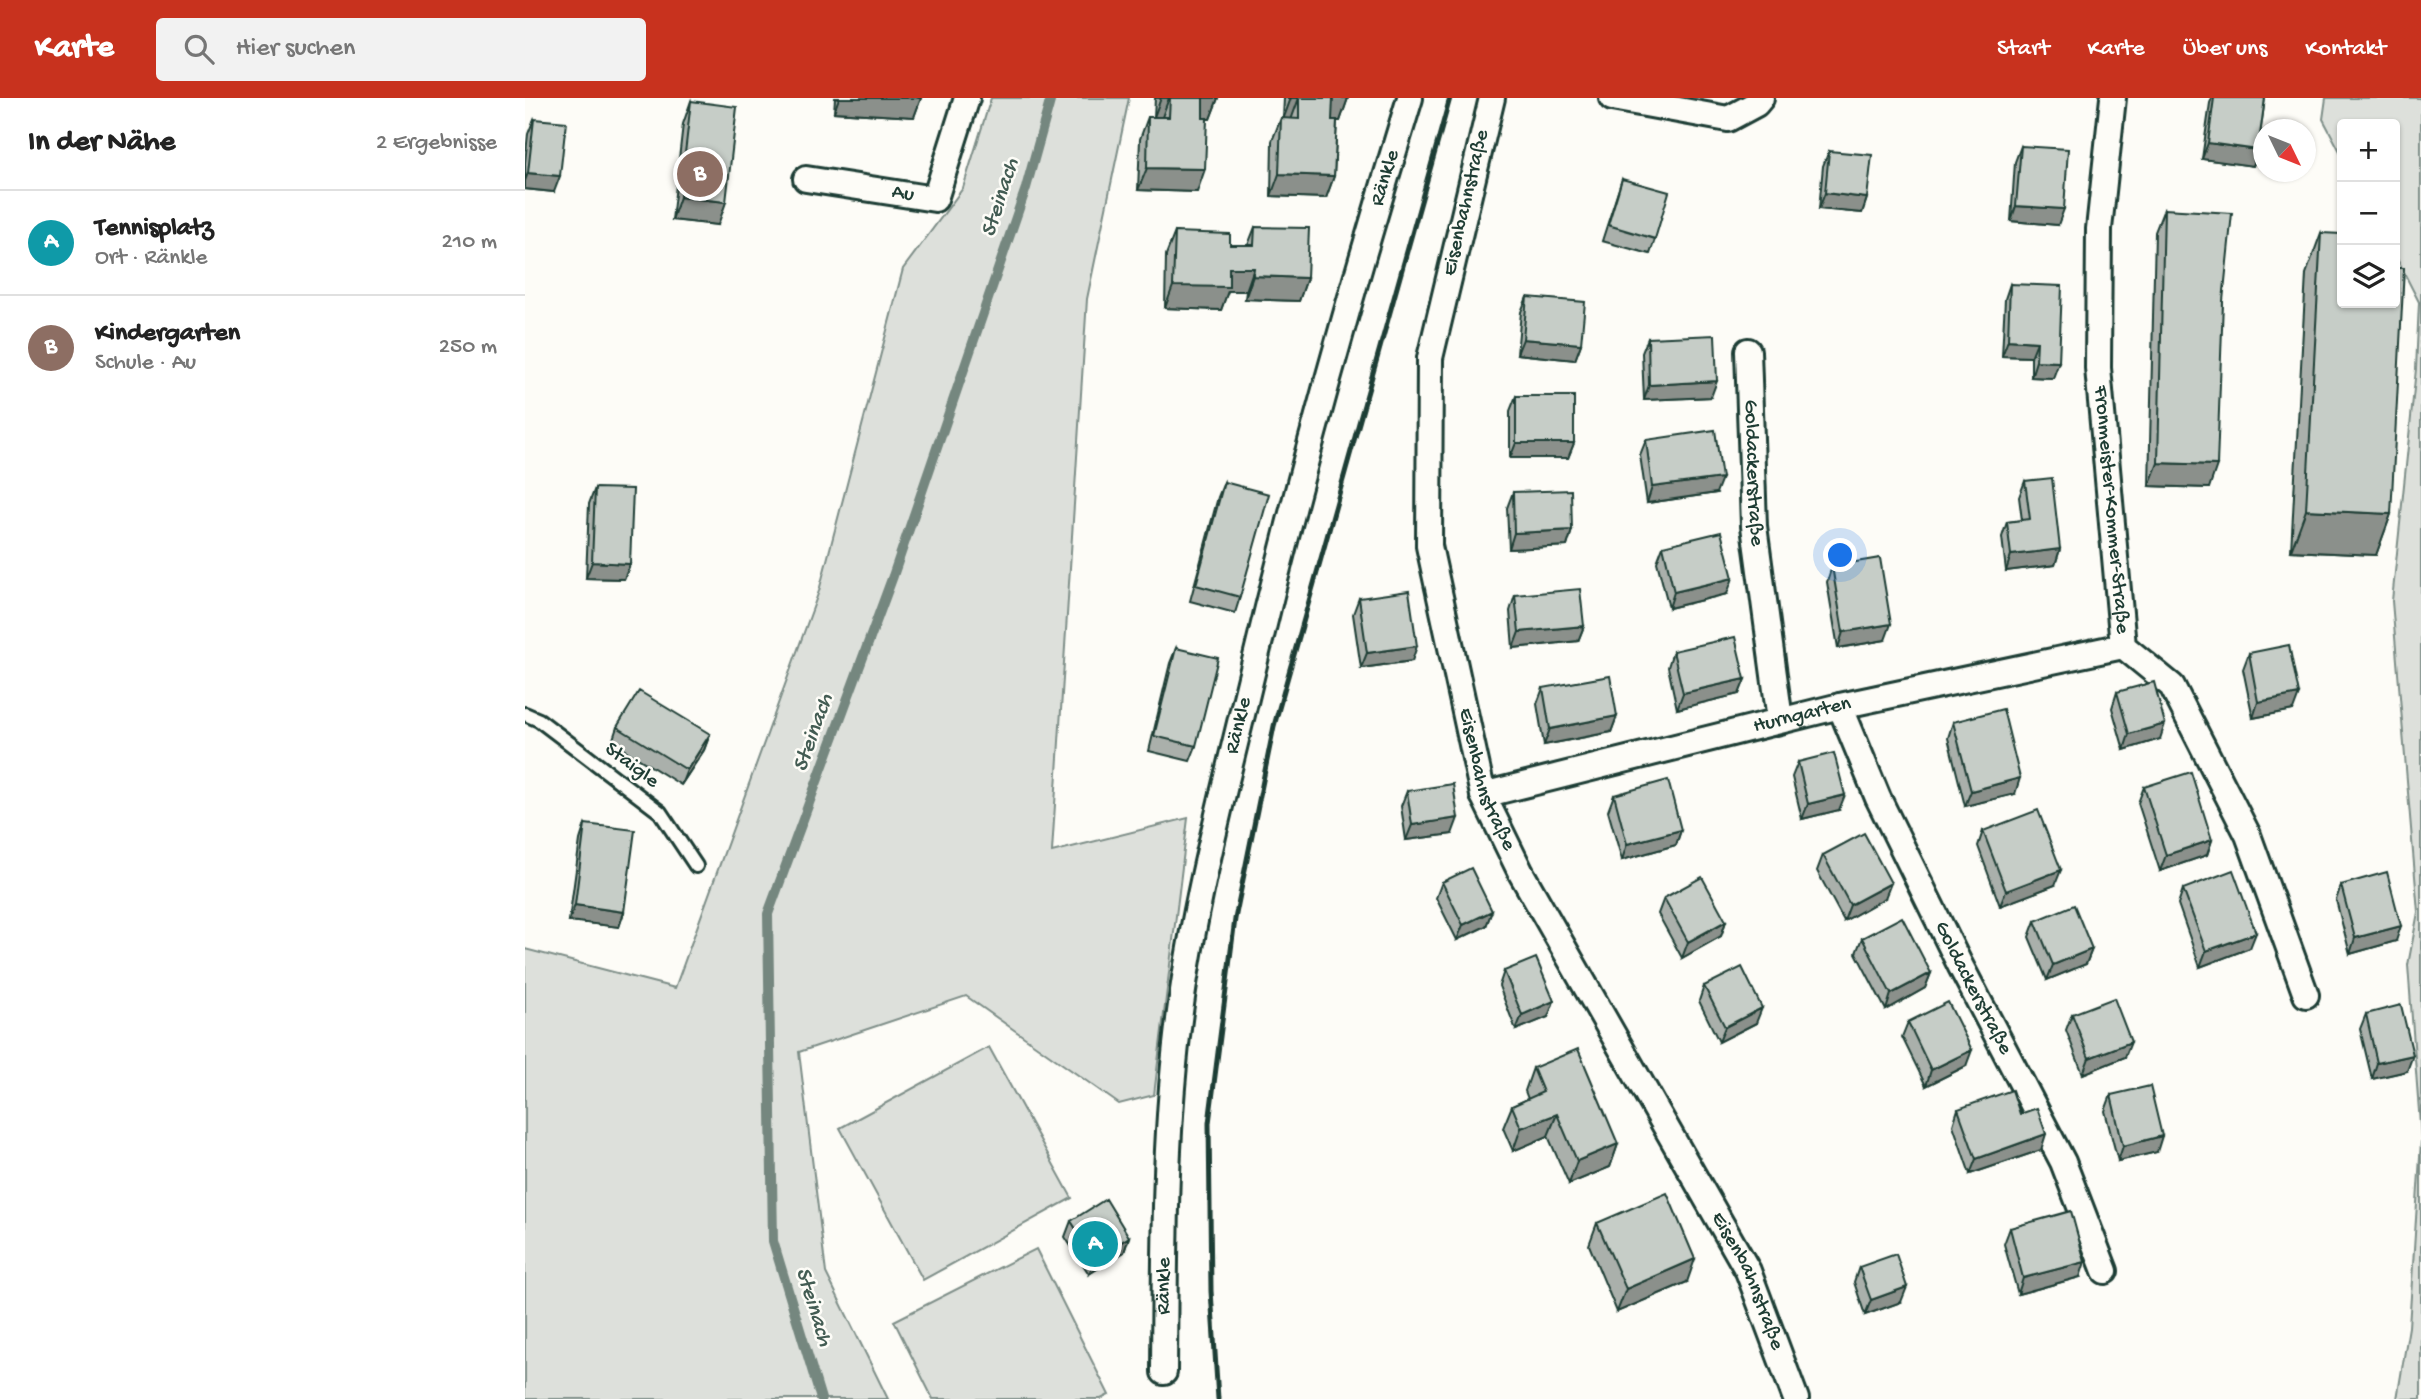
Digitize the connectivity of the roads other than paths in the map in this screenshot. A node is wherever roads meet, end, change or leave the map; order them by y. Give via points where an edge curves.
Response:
1 (967, 98) edge
2 (1410, 98) edge
3 (1492, 98) edge
4 (1612, 98) edge
5 (1761, 98) edge
6 (2113, 98) edge
7 (806, 179) dead end
8 (1748, 351) dead end
9 (2123, 646) junction
10 (1840, 706) junction
11 (525, 714) edge
12 (1780, 720) junction
13 (1483, 795) junction
14 (696, 866) dead end
15 (2306, 995) dead end
16 (2105, 1271) dead end
17 (1164, 1372) dead end
18 (1796, 1399) edge

1 - 7 street, Au via 935,199
2 - 17 street, Ränkle via 1276,570 1200,892 1180,1013 1166,1158
3 - 13 street, Eisenbahnstraße via 1430,358 1429,546
4 - 5 street via 1728,119
6 - 9 street, Fronmeister-Kommer-Straße via 2099,229 2098,368
8 - 12 street, Goldackerstraße via 1754,526
9 - 10 street, Hurngarten
9 - 15 street, Fronmeister-Kommer-Straße via 2172,686 2248,835
10 - 12 street, Hurngarten
10 - 16 street, Goldackerstraße via 1878,797 1954,953 2063,1162
11 - 14 lane, Staigle via 660,812
12 - 13 street, Hurngarten
13 - 18 street, Eisenbahnstraße via 1521,873 1748,1271

